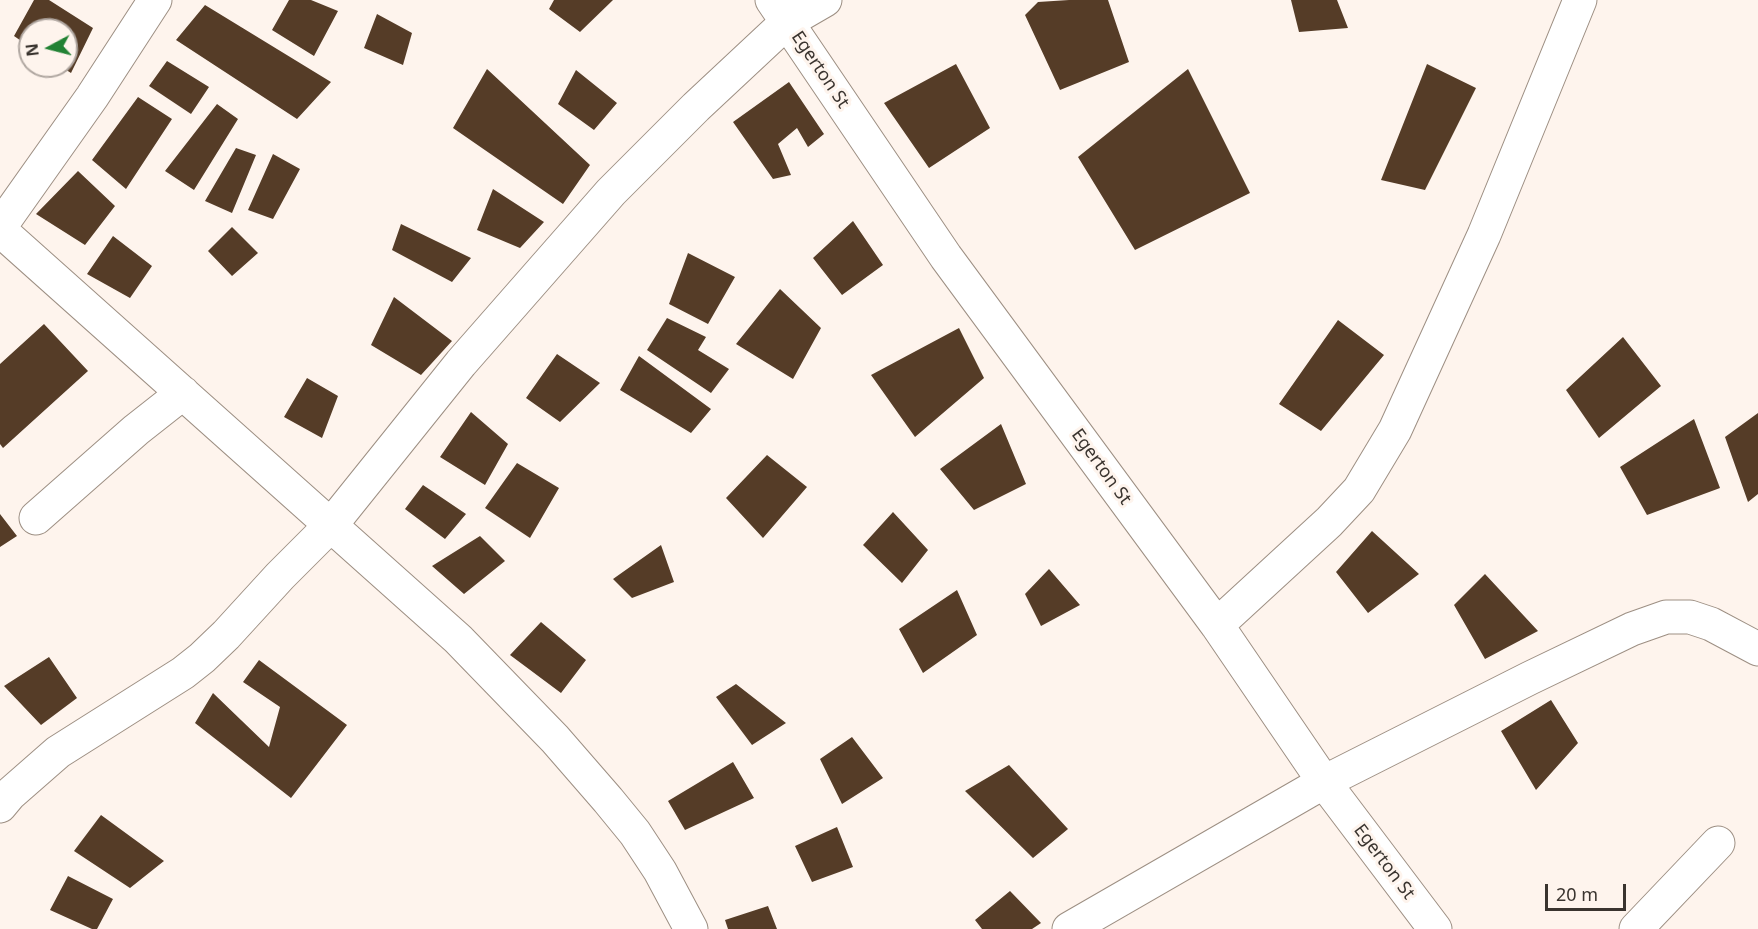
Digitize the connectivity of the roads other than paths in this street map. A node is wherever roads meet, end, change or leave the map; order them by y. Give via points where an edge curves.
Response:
1 (155, 0) edge
2 (825, 0) edge
3 (1580, 0) edge
4 (780, 11) edge
5 (0, 228) edge
6 (183, 393) junction
7 (36, 518) dead end
8 (331, 525) junction
9 (1217, 625) junction
10 (1758, 649) edge
11 (1324, 782) junction
12 (0, 806) edge
13 (1718, 843) dead end
14 (691, 929) edge
15 (1069, 929) edge
16 (1435, 929) edge
17 (1636, 929) edge

1 - 5 street
2 - 4 street
3 - 9 street via 1484,235 1395,430 1359,490
4 - 8 street via 696,107 611,192 461,363
4 - 9 street, Egerton St via 946,256
5 - 6 street
6 - 7 street
6 - 8 street
8 - 12 street via 202,658 131,708 58,752
8 - 14 street via 458,639 555,739 635,833
9 - 11 street, Egerton St
10 - 11 street via 1711,624 1690,617 1666,617 1530,678
11 - 15 street
11 - 16 street, Egerton St
13 - 17 street

